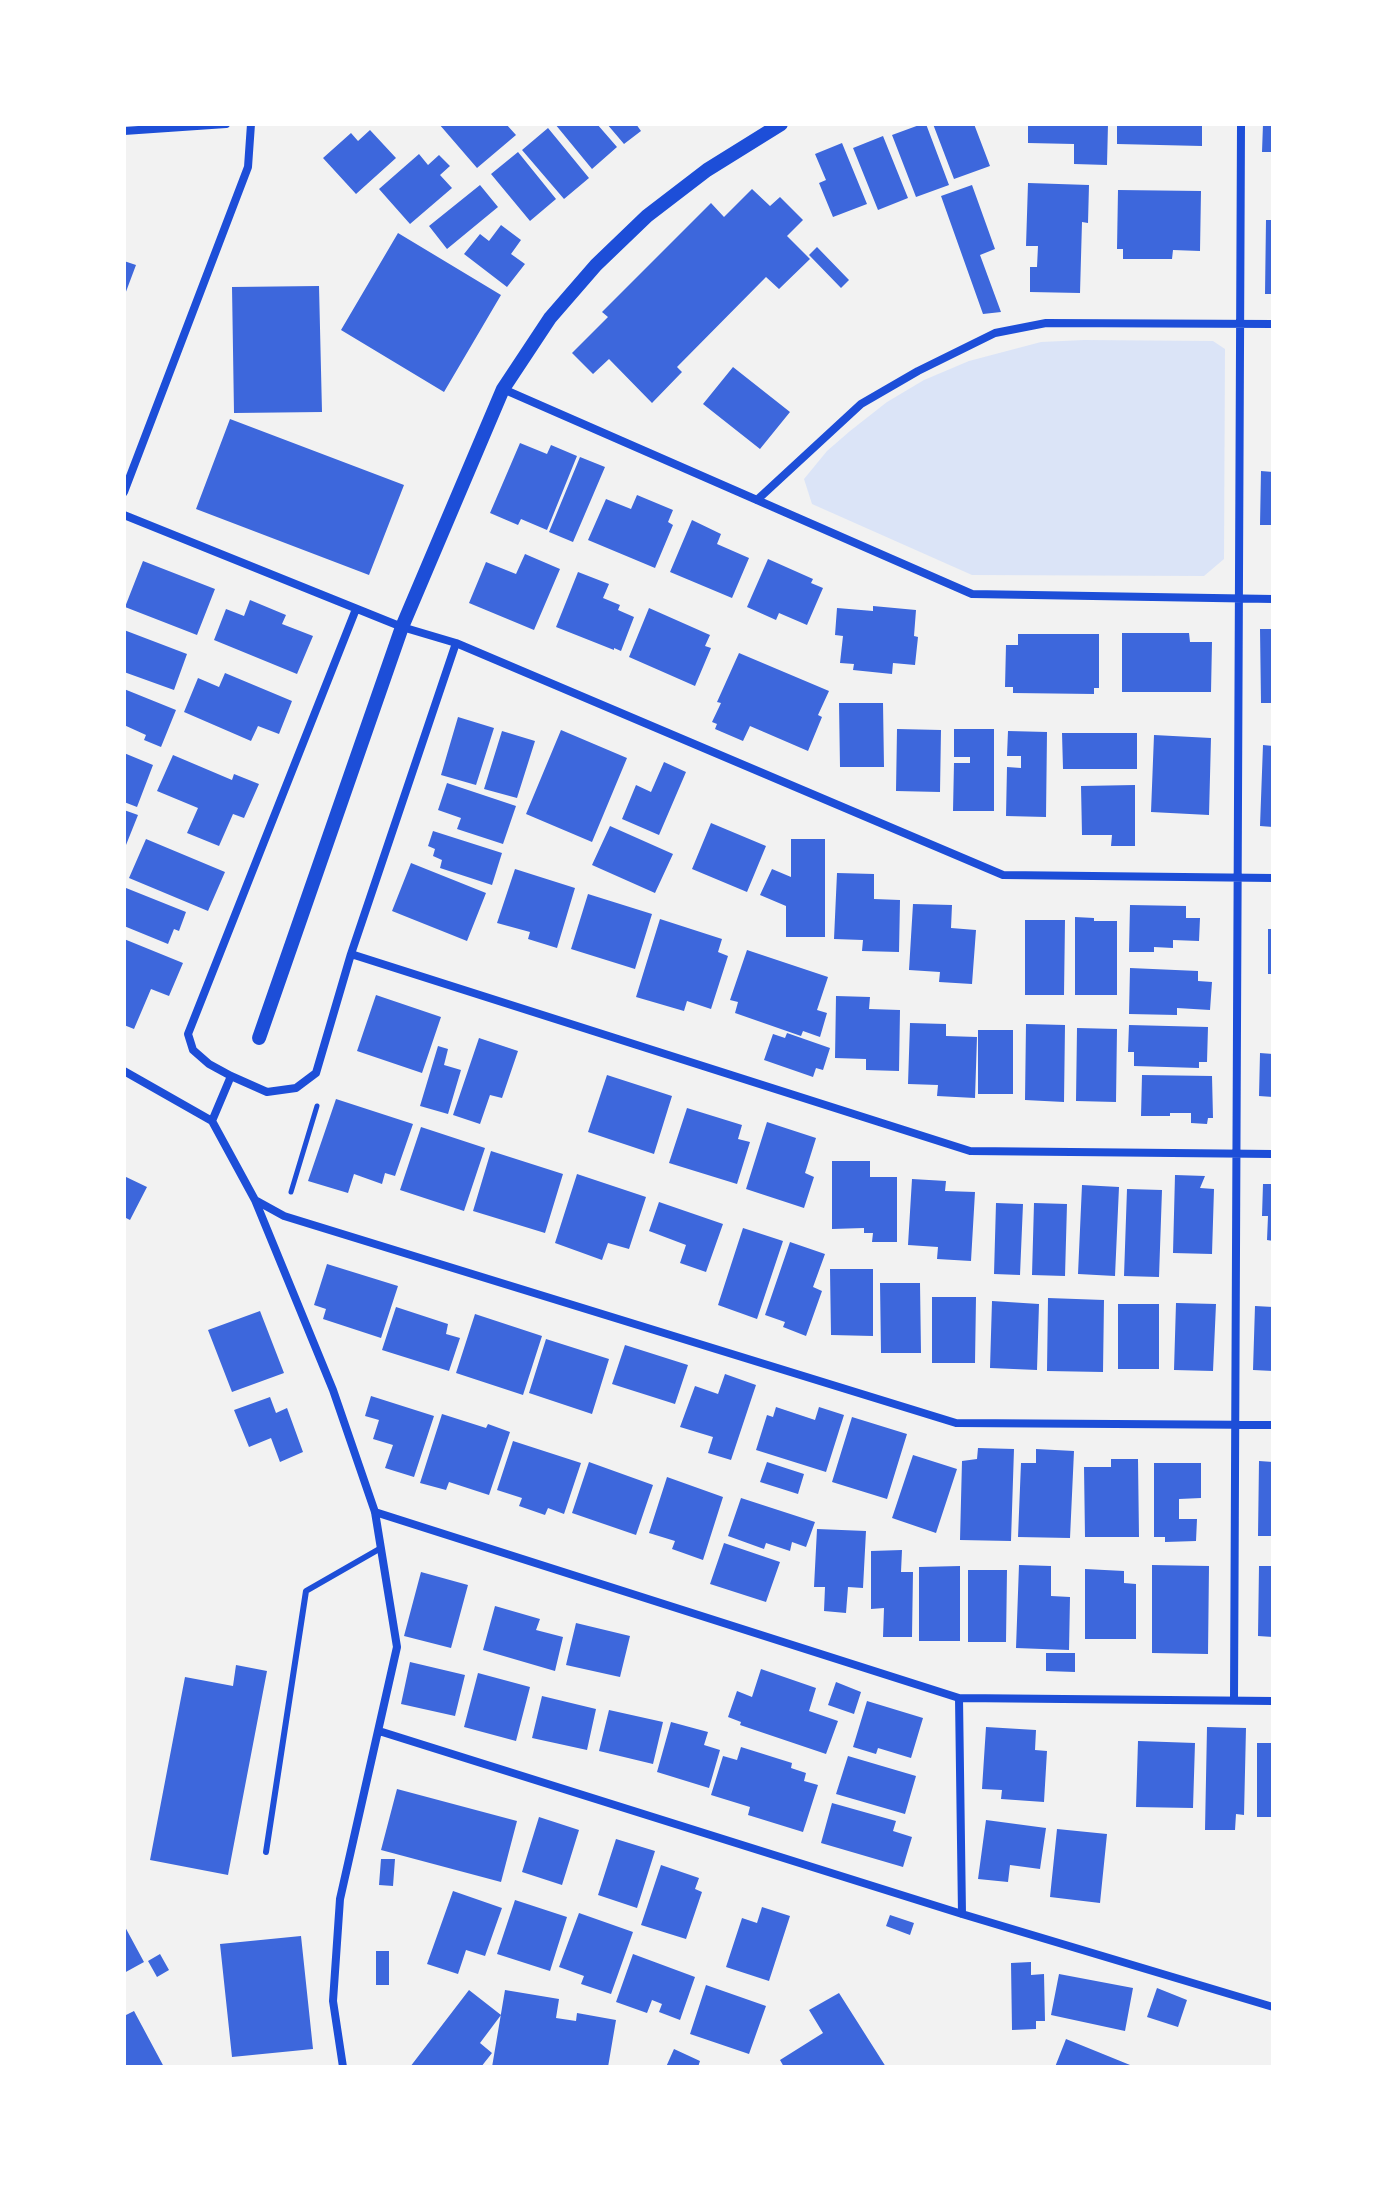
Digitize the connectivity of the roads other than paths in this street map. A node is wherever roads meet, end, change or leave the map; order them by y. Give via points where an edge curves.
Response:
1 (226, 124) edge
2 (251, 124) edge
3 (781, 124) edge
4 (1241, 124) edge
5 (124, 131) edge
6 (1241, 323) junction
7 (1273, 324) edge
8 (503, 389) junction
9 (124, 492) edge
10 (757, 500) junction
11 (124, 515) edge
12 (1239, 598) junction
13 (1273, 599) edge
14 (356, 609) junction
15 (402, 627) junction
16 (456, 643) junction
17 (1237, 878) junction
18 (1273, 878) edge
19 (351, 954) junction
20 (259, 1038) dead end
21 (124, 1071) edge
22 (231, 1076) junction
23 (212, 1121) junction
24 (1236, 1154) junction
25 (1273, 1154) edge
26 (255, 1200) junction
27 (1234, 1425) junction
28 (1273, 1425) edge
29 (375, 1512) junction
30 (381, 1548) junction
31 (959, 1698) junction
32 (1234, 1700) junction
33 (1273, 1701) edge
34 (379, 1731) junction
35 (266, 1852) dead end
36 (962, 1914) junction
37 (1273, 2007) edge
38 (343, 2067) edge

1 - 5 street
2 - 9 street via 248,167
3 - 8 street via 707,170 627,235 550,318
4 - 6 street
6 - 7 street
6 - 10 street via 1046,323 995,333 861,404
6 - 12 street
8 - 10 street
8 - 15 street
10 - 12 street via 972,594
11 - 14 street
12 - 13 street
12 - 17 street
14 - 15 street
14 - 22 street via 188,1034 193,1050
15 - 16 street
15 - 20 street
16 - 17 street via 1003,875
16 - 19 street
17 - 18 street
17 - 24 street
19 - 22 street via 316,1073 296,1088 267,1092
19 - 24 street via 970,1151
21 - 23 street
22 - 23 street
23 - 26 street
24 - 25 street
24 - 27 street
26 - 27 street via 284,1216 956,1423
26 - 29 street via 333,1390
27 - 28 street
27 - 32 street
29 - 30 street
29 - 31 street
30 - 34 street via 397,1647
30 - 35 lane via 306,1591
31 - 32 street
31 - 36 street
32 - 33 street
34 - 36 street
34 - 38 street via 340,1899 333,2001
36 - 37 street

